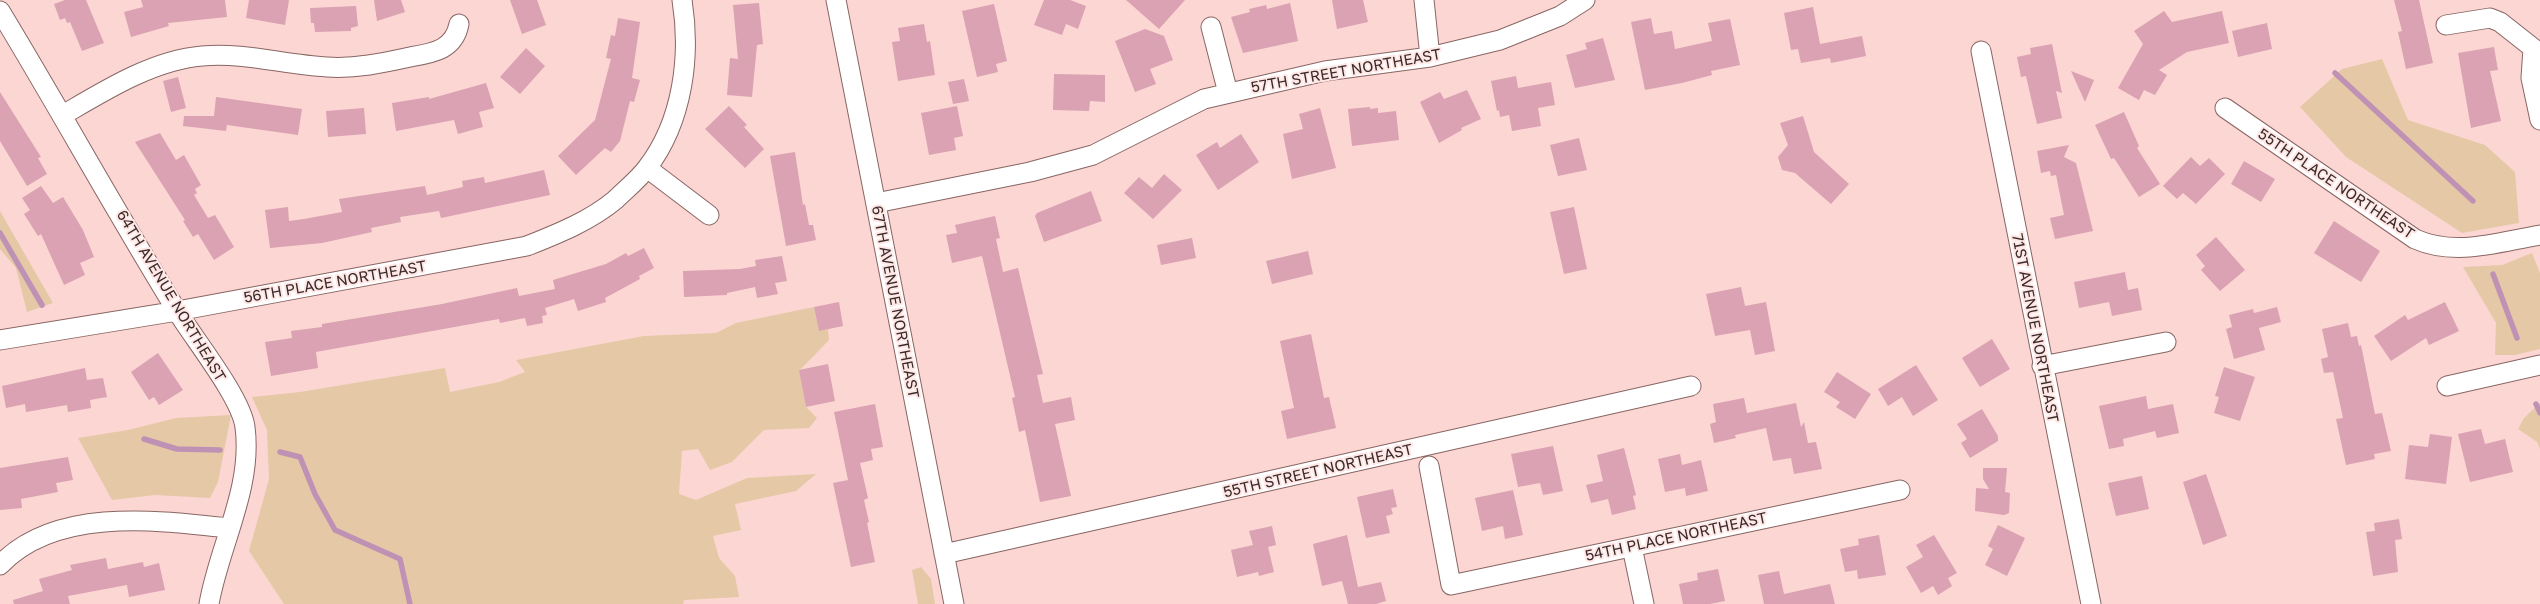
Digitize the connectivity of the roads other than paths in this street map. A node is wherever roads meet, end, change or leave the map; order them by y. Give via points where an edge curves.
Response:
1 (682, 0) edge
2 (836, 0) edge
3 (1424, 0) edge
4 (1585, 0) edge
5 (0, 11) edge
6 (459, 24) dead end
7 (2446, 25) dead end
8 (1211, 27) dead end
9 (2536, 44) edge
10 (1981, 51) dead end
11 (1430, 57) junction
12 (1228, 93) junction
13 (2225, 108) dead end
14 (63, 115) junction
15 (2540, 120) edge
16 (647, 168) junction
17 (876, 203) junction
18 (709, 215) dead end
19 (2540, 235) edge
20 (177, 310) junction
21 (0, 340) edge
22 (2166, 342) dead end
23 (2042, 366) junction
24 (2540, 366) edge
25 (1691, 386) dead end
26 (2447, 386) dead end
27 (1429, 466) dead end
28 (1900, 490) dead end
29 (229, 528) junction
30 (1632, 547) junction
31 (944, 554) junction
32 (0, 565) edge
33 (209, 604) edge
34 (954, 604) edge
35 (1644, 604) edge
36 (2091, 604) edge

1 - 16 street, 56TH PLACE NORTHEAST via 686,32 680,94 669,131
2 - 17 street, 67TH AVENUE NORTHEAST
3 - 11 street
4 - 11 street, 57TH STREET NORTHEAST via 1560,16 1500,40
5 - 14 street, 64TH AVENUE NORTHEAST
6 - 14 street via 451,44 434,52 371,65 327,67 237,55 201,56 124,80
7 - 9 street via 2490,18
8 - 12 street
9 - 15 street via 2531,78
10 - 23 street, 71ST AVENUE NORTHEAST
11 - 12 street, 57TH STREET NORTHEAST via 1325,71
12 - 17 street, 57TH STREET NORTHEAST via 1204,99 1093,154 1030,172
13 - 19 street, 55TH PLACE NORTHEAST via 2428,244 2462,249
14 - 20 street, 64TH AVENUE NORTHEAST
16 - 18 street
16 - 20 street, 56TH PLACE NORTHEAST via 613,201 571,228 527,246
17 - 31 street, 67TH AVENUE NORTHEAST
20 - 21 street, 56TH PLACE NORTHEAST
20 - 29 street, 64TH AVENUE NORTHEAST via 239,408 245,428 238,505
22 - 23 street
23 - 36 street, 71ST AVENUE NORTHEAST
24 - 26 street
25 - 31 street, 55TH STREET NORTHEAST
27 - 30 street, 54TH PLACE NORTHEAST via 1451,585
28 - 30 street, 54TH PLACE NORTHEAST
29 - 32 street via 150,520 94,524 53,532 22,546
29 - 33 street, 64TH AVENUE NORTHEAST
30 - 35 street
31 - 34 street, 67TH AVENUE NORTHEAST

